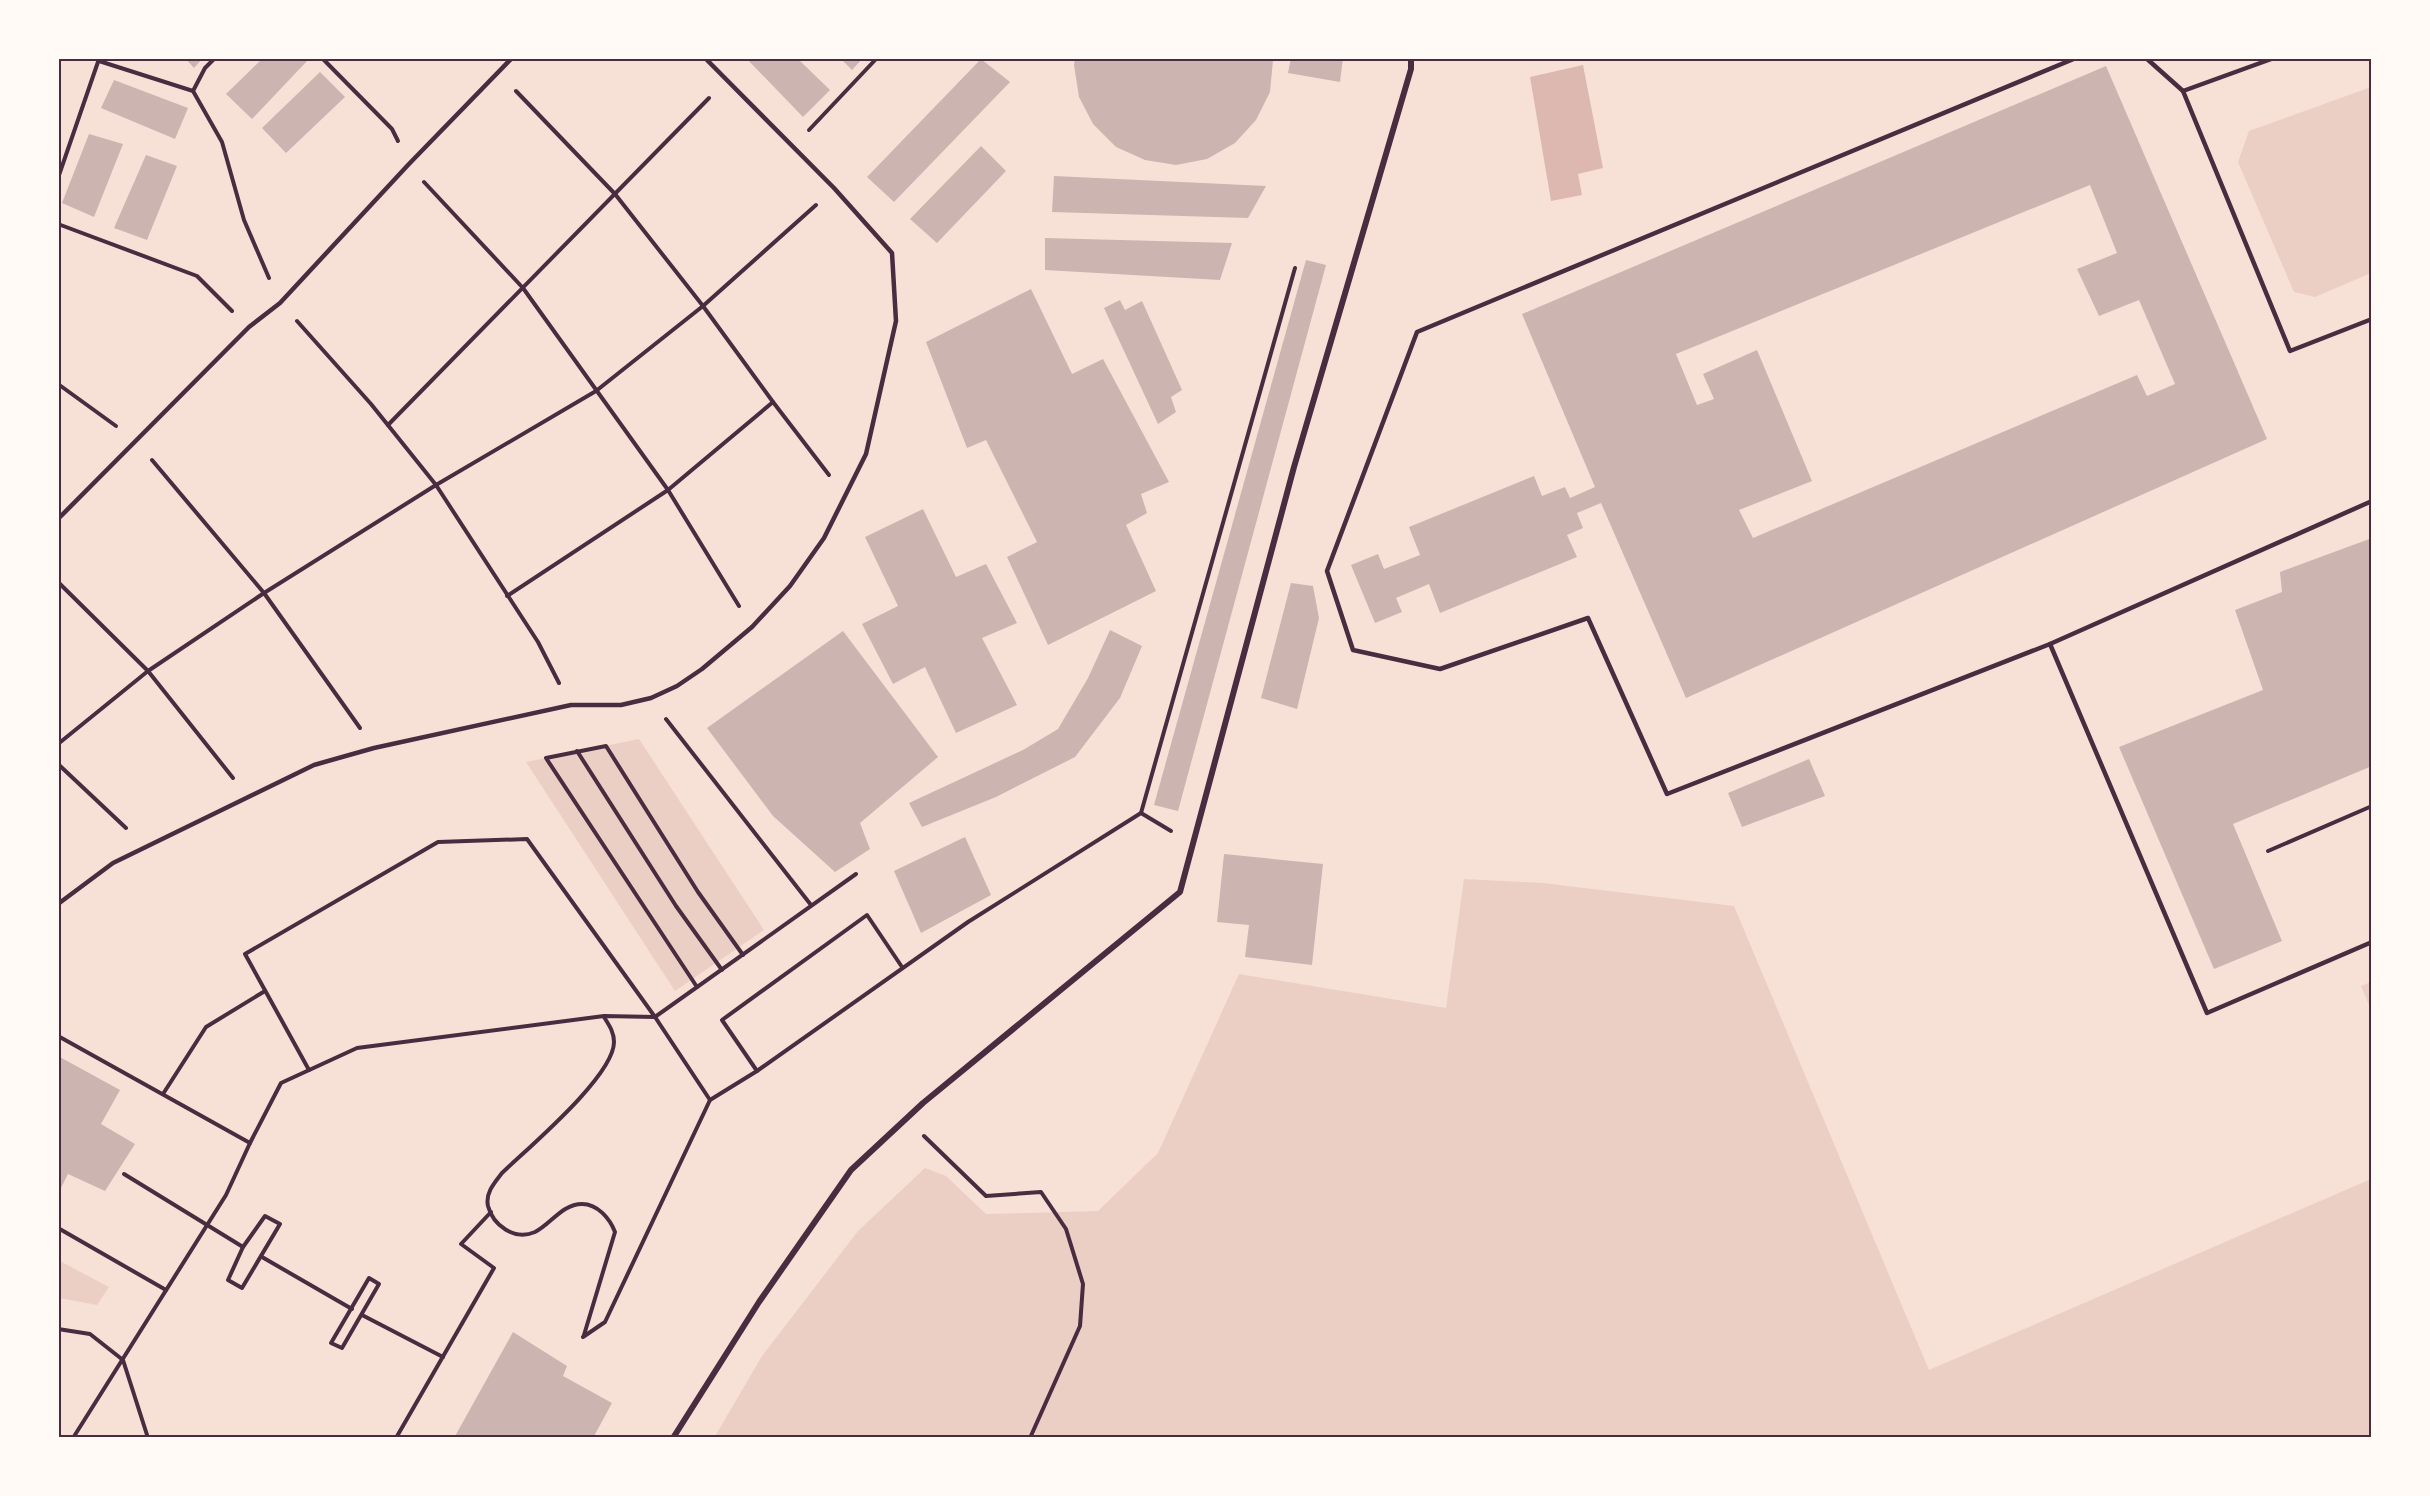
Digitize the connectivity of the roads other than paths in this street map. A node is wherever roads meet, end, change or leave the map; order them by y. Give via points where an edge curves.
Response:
1 (512, 58) edge
2 (705, 58) edge
3 (1411, 58) edge
4 (2076, 58) edge
5 (2146, 58) edge
6 (2274, 58) edge
7 (2183, 91) junction
8 (2372, 319) edge
9 (2372, 501) edge
10 (58, 519) edge
11 (2050, 644) junction
12 (58, 904) edge
13 (2372, 942) edge
14 (674, 1437) edge

1 - 10 lane via 280,303 249,327
2 - 12 lane via 834,188 892,253 896,321 866,454 824,538 790,586 752,627 702,669 651,698 621,705 571,705 314,765 113,863
3 - 14 street via 1411,69 1294,466 1180,892 905,1119 851,1170 759,1302
4 - 11 lane via 1417,332 1327,571 1353,651 1440,669 1588,618 1667,794
5 - 7 lane
6 - 7 lane
7 - 8 lane via 2290,351
9 - 11 lane
11 - 13 lane via 2207,1013

